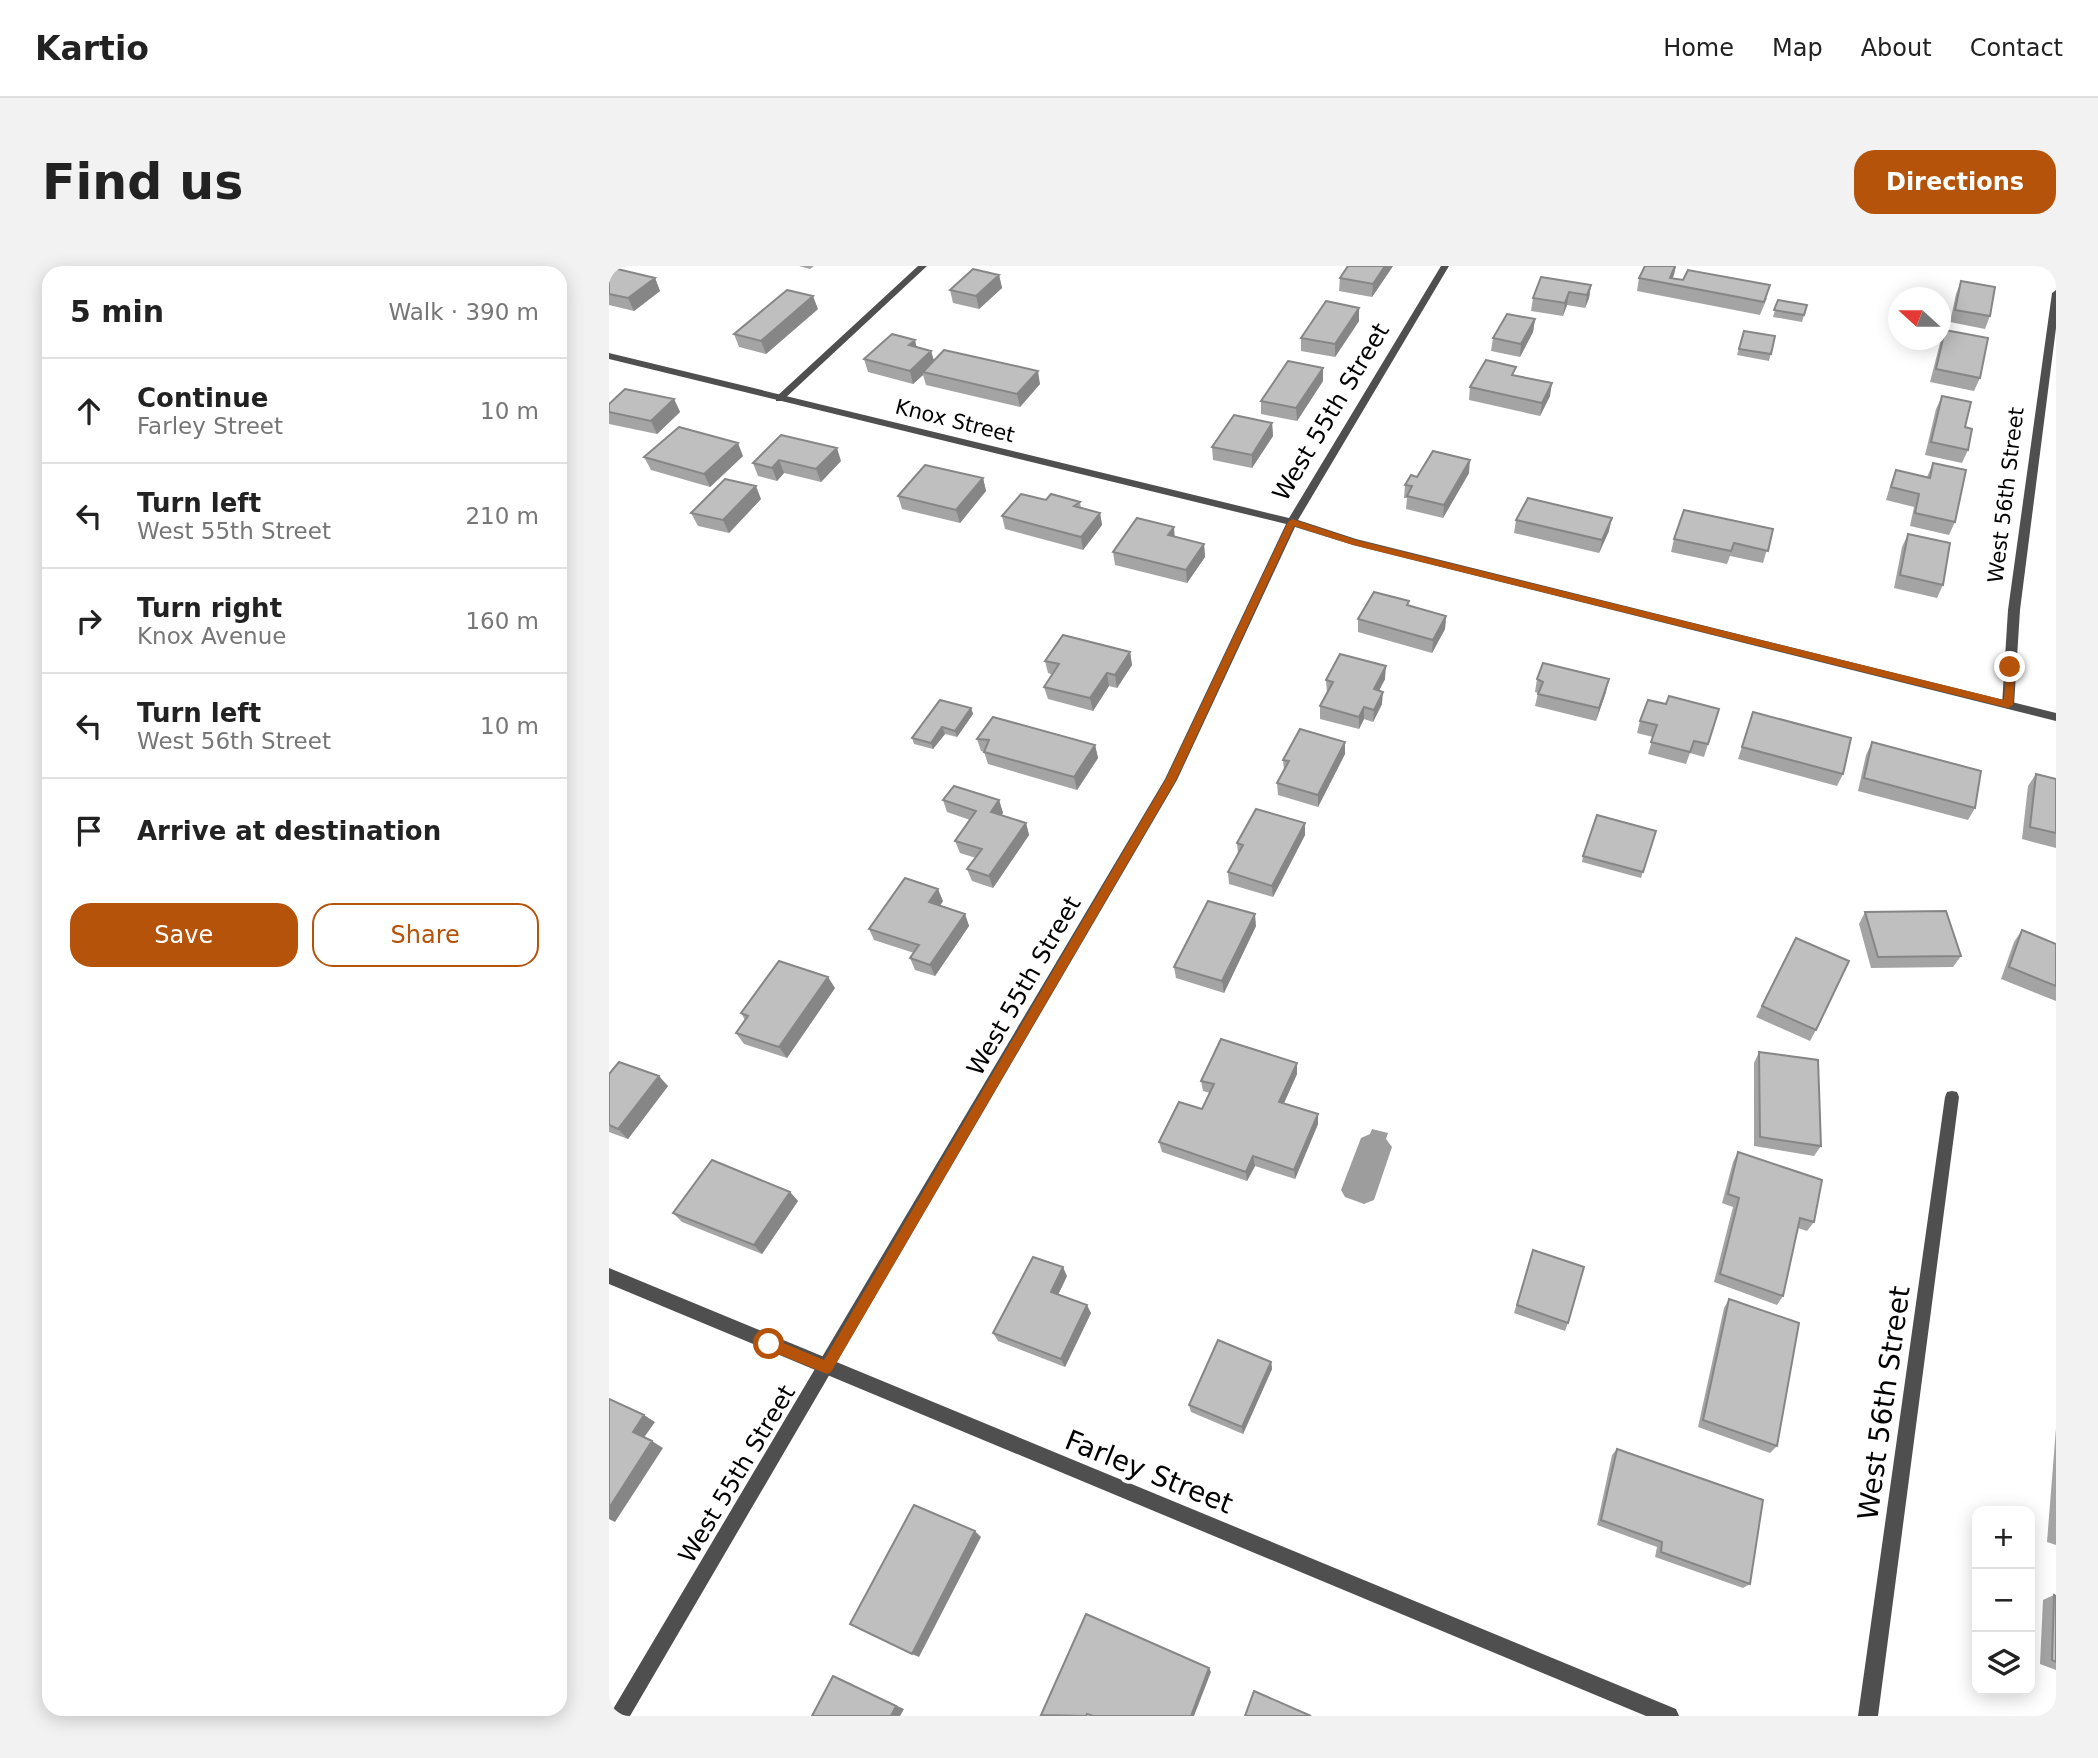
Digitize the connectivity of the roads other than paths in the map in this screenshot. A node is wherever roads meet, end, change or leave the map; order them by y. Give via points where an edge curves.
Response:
1 (923, 266) edge
2 (1445, 266) edge
3 (2056, 293) edge
4 (609, 356) edge
5 (779, 399) junction
6 (1292, 522) junction
7 (2008, 705) junction
8 (2056, 717) edge
9 (1952, 1097) dead end
10 (609, 1276) edge
11 (827, 1367) junction
12 (619, 1716) edge
13 (1669, 1716) edge
14 (1868, 1716) edge

1 - 5 street
2 - 6 street, West 55th Street
3 - 7 street, West 56th Street via 2014,610
4 - 5 street, Knox Street
5 - 6 street, Knox Street
6 - 7 street, Knox Street via 1353,542
6 - 11 street, West 55th Street via 1171,780
7 - 8 street, Knox Street
9 - 14 street, West 56th Street
10 - 11 street, Farley Street
11 - 12 street, West 55th Street
11 - 13 street, Farley Street

